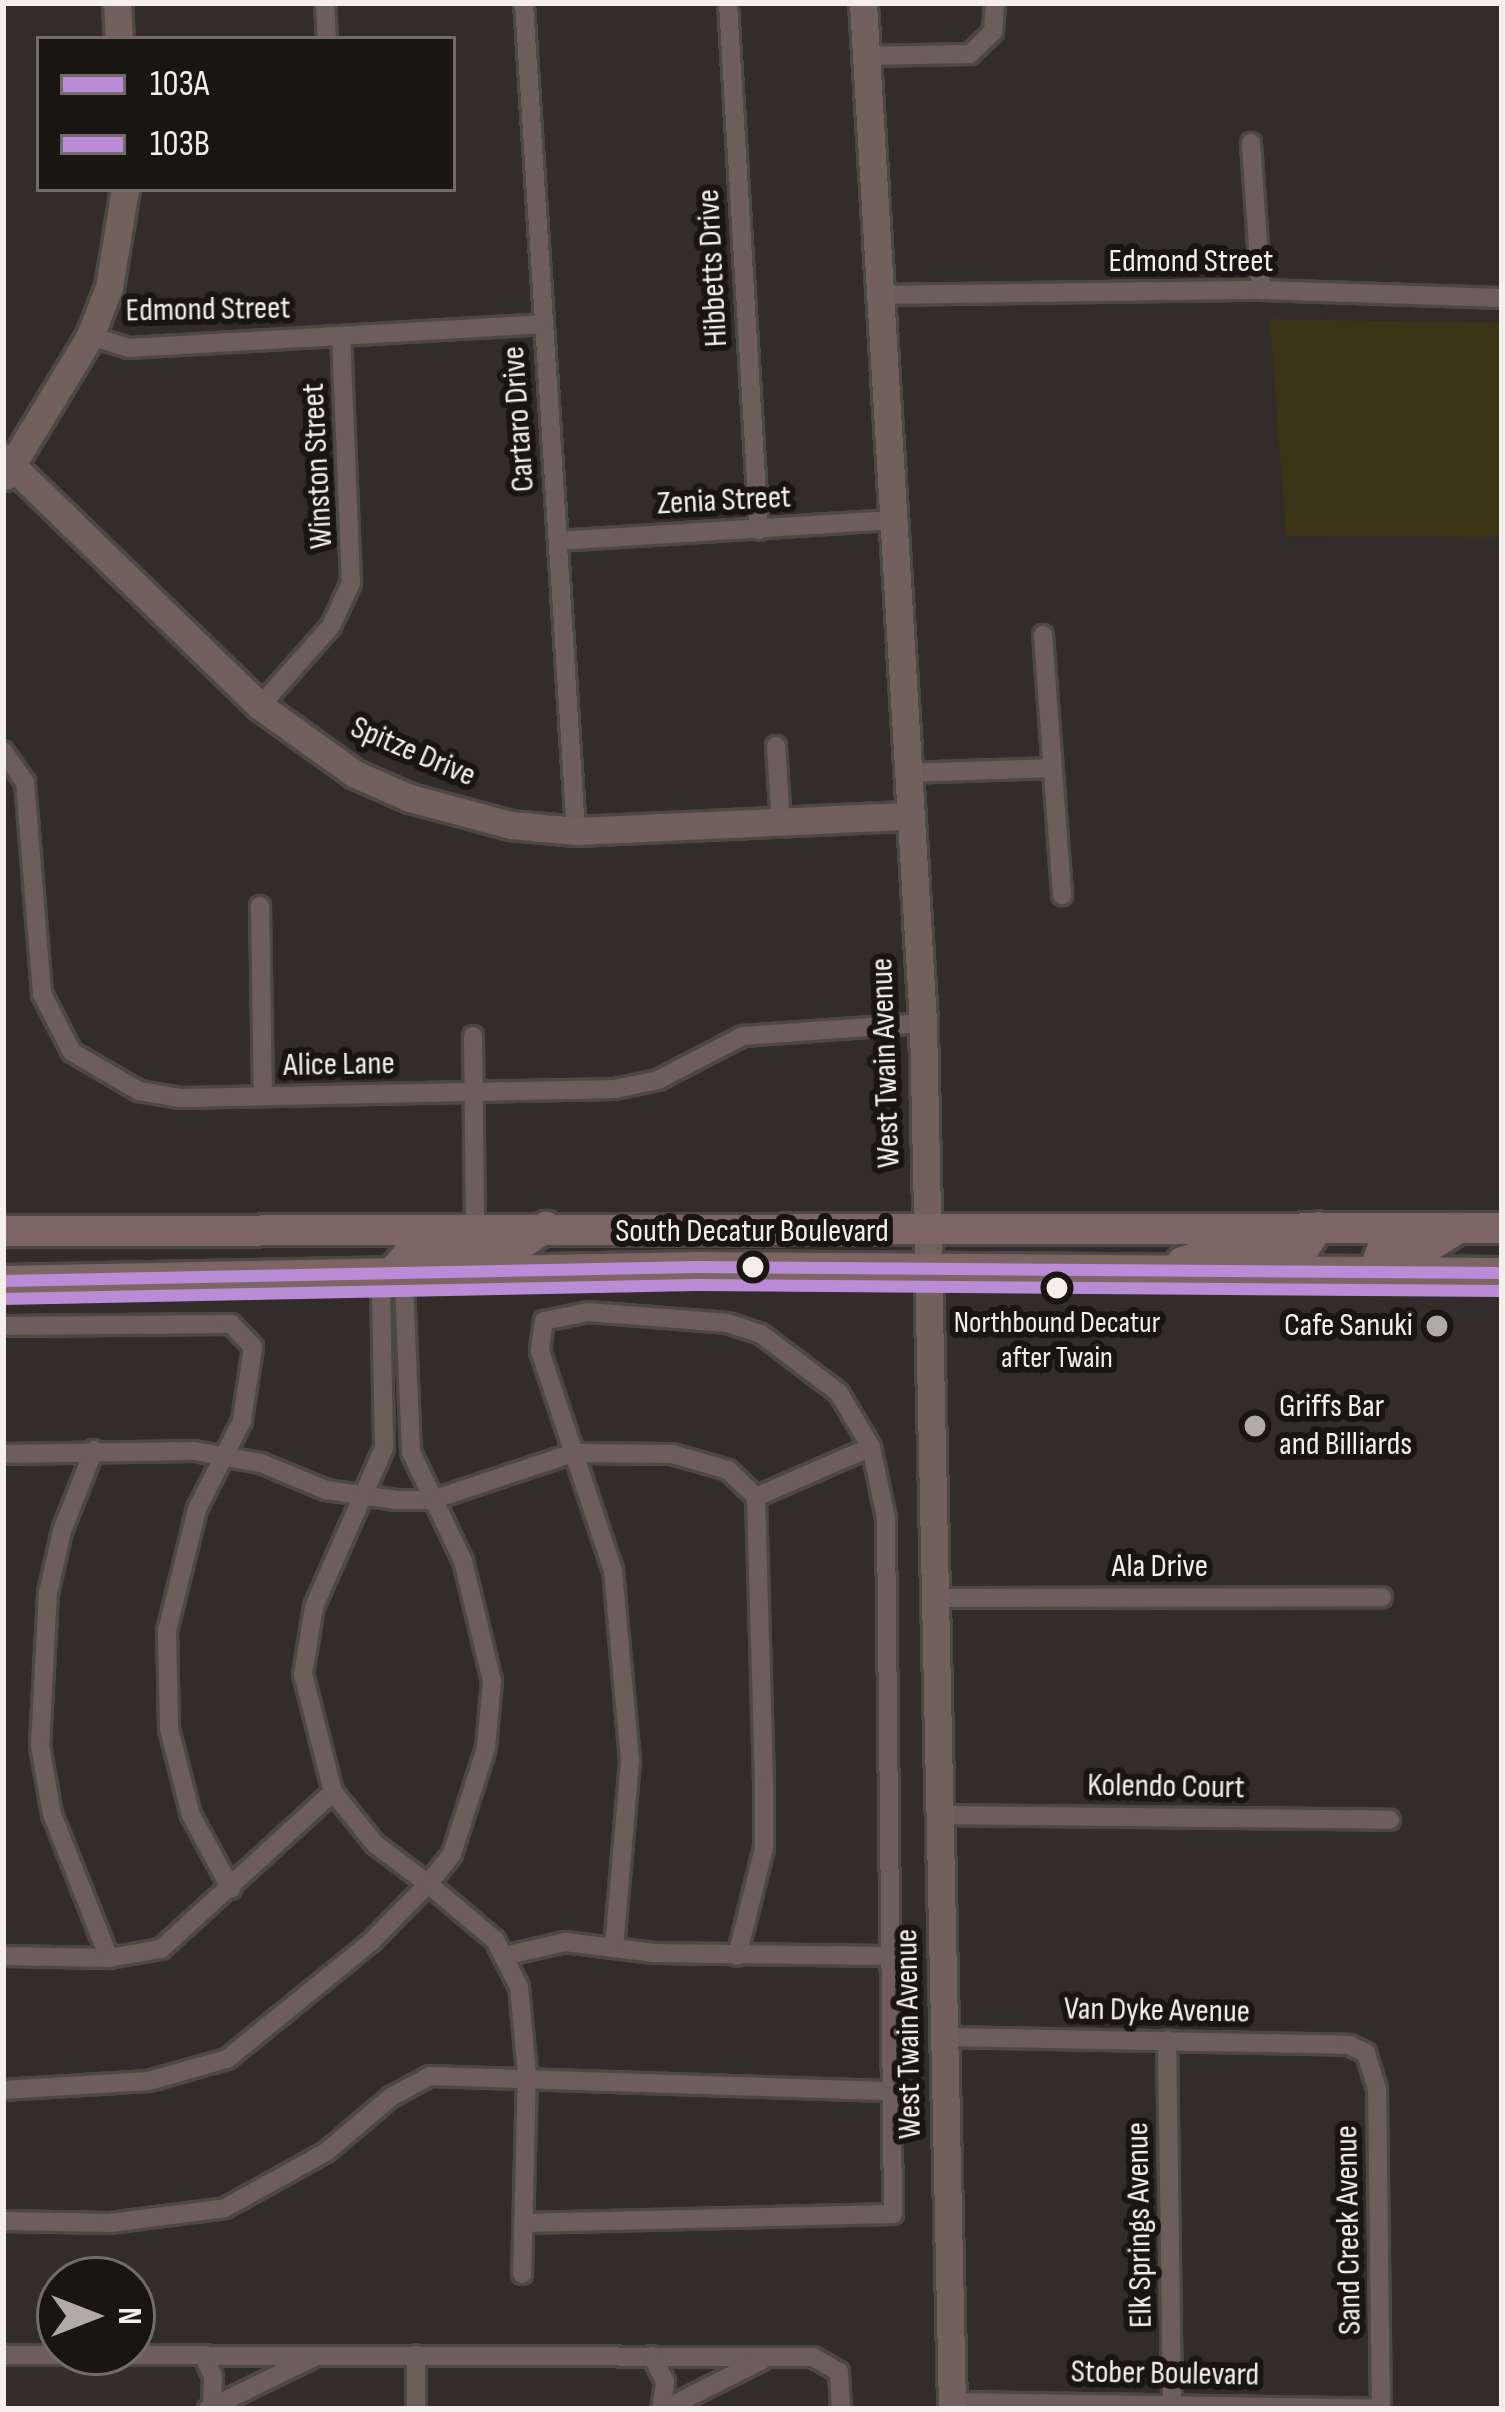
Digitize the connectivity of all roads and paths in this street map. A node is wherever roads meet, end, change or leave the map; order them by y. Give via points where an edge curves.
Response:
1 (117, 3) edge
2 (325, 3) edge
3 (524, 3) edge
4 (728, 3) edge
5 (863, 3) edge
6 (995, 3) edge
7 (119, 36) edge
8 (327, 36) edge
9 (866, 56) junction
10 (1250, 143) dead end
11 (125, 192) edge
12 (1261, 290) junction
13 (881, 295) junction
14 (1502, 298) edge
15 (542, 324) junction
16 (90, 336) junction
17 (341, 337) junction
18 (6, 468) edge
19 (895, 520) junction
20 (759, 530) junction
21 (558, 541) junction
22 (1042, 635) dead end
23 (260, 706) junction
24 (776, 746) dead end
25 (3, 751) edge
26 (1052, 768) junction
27 (908, 772) junction
28 (909, 816) junction
29 (781, 823) junction
30 (576, 831) junction
31 (1062, 895) dead end
32 (260, 906) dead end
33 (923, 1023) junction
34 (473, 1036) dead end
35 (473, 1092) junction
36 (263, 1096) junction
37 (928, 1224) junction
38 (475, 1227) junction
39 (546, 1227) junction
40 (1318, 1227) junction
41 (1458, 1228) junction
42 (1502, 1228) edge
43 (3, 1231) edge
44 (1502, 1259) edge
45 (929, 1268) junction
46 (1159, 1270) junction
47 (393, 1272) junction
48 (1373, 1273) junction
49 (1502, 1273) edge
50 (3, 1281) edge
51 (3, 1326) edge
52 (871, 1447) junction
53 (94, 1450) junction
54 (573, 1453) junction
55 (3, 1454) edge
56 (223, 1456) junction
57 (756, 1496) junction
58 (365, 1498) junction
59 (432, 1500) junction
60 (1382, 1597) dead end
61 (938, 1598) junction
62 (333, 1792) junction
63 (941, 1815) junction
64 (1390, 1820) dead end
65 (428, 1884) junction
66 (232, 1889) junction
67 (614, 1948) junction
68 (3, 1956) edge
69 (504, 1956) junction
70 (737, 1956) junction
71 (890, 1956) junction
72 (109, 1958) junction
73 (945, 2037) junction
74 (1168, 2040) junction
75 (1366, 2053) joint
76 (527, 2073) junction
77 (3, 2090) edge
78 (892, 2091) junction
79 (3, 2221) edge
80 (524, 2223) junction
81 (523, 2274) dead end
82 (3, 2355) edge
83 (203, 2355) junction
84 (318, 2355) junction
85 (416, 2355) junction
86 (652, 2356) junction
87 (768, 2357) junction
88 (952, 2405) edge
89 (1172, 2406) edge
90 (210, 2408) edge
91 (416, 2409) edge
92 (663, 2409) edge
93 (841, 2409) edge
94 (1379, 2409) edge

1 - 7 street
2 - 8 street
3 - 15 street, Cartaro Drive
4 - 20 street, Hibbetts Drive
5 - 9 street, West Twain Avenue
6 - 9 street via 984,45 955,57
9 - 13 street, West Twain Avenue
10 - 12 street
11 - 16 street via 109,287
12 - 13 street, Edmond Street
12 - 14 street, Edmond Street
13 - 19 street, West Twain Avenue
15 - 17 street, Edmond Street
15 - 21 street, Cartaro Drive
16 - 17 street, Edmond Street via 129,348
16 - 18 street
17 - 23 street, Winston Street via 350,583 331,626
18 - 23 street, Spitze Drive
19 - 20 street, Zenia Street
19 - 27 street, West Twain Avenue
20 - 21 street, Zenia Street
21 - 30 street, Cartaro Drive
22 - 26 street
23 - 30 street, Spitze Drive via 355,774 410,798 511,826
24 - 29 street
25 - 36 street, Alice Lane via 25,782 42,994 72,1052 139,1091
26 - 27 street
26 - 31 street
27 - 28 street, West Twain Avenue
28 - 29 street, Spitze Drive
28 - 33 street, West Twain Avenue
29 - 30 street, Spitze Drive
32 - 36 street
33 - 35 street, Alice Lane via 743,1036 658,1080 615,1089
33 - 37 street, West Twain Avenue
34 - 35 street
35 - 36 street, Alice Lane
35 - 38 street
37 - 39 main road, South Decatur Boulevard
37 - 40 main road, South Decatur Boulevard
37 - 45 street, West Twain Avenue
38 - 39 main road, South Decatur Boulevard
38 - 43 main road, South Decatur Boulevard
39 - 47 main road via 516,1248 409,1253
40 - 41 main road, South Decatur Boulevard
40 - 46 main road via 1305,1246 1227,1247
41 - 42 main road, South Decatur Boulevard
41 - 48 main road via 1425,1250 1382,1250
44 - 49 main road
45 - 46 main road, South Decatur Boulevard
45 - 47 main road, South Decatur Boulevard
45 - 61 street, West Twain Avenue
46 - 48 main road, South Decatur Boulevard
47 - 50 main road, South Decatur Boulevard
47 - 58 street via 381,1286 384,1448
47 - 59 street via 404,1288 411,1453
48 - 49 main road, South Decatur Boulevard
51 - 56 street via 231,1324 247,1332 252,1384
52 - 54 street via 839,1393 761,1334 728,1323 588,1312 544,1322 541,1351
52 - 57 street
52 - 71 street via 886,1519
53 - 55 street
53 - 56 street
53 - 72 street via 48,1593 40,1746 52,1814
54 - 57 street via 672,1454 728,1470
54 - 59 street
54 - 67 street via 613,1570 623,1673 630,1761
56 - 58 street
56 - 66 street via 196,1509 167,1631 169,1729 191,1815
57 - 70 street via 764,1848
58 - 59 street
58 - 62 street via 342,1531 314,1607 303,1674
59 - 65 street via 463,1561 492,1682 486,1748 469,1805 452,1854
60 - 61 street, Ala Drive
61 - 63 street, West Twain Avenue
62 - 65 street via 375,1844
62 - 66 street
63 - 64 street, Kolendo Court
63 - 73 street, West Twain Avenue
65 - 69 street via 496,1940
65 - 77 street via 278,2024 227,2059 149,2081
66 - 72 street via 161,1948
67 - 69 street via 535,1944
67 - 70 street
68 - 72 street
69 - 76 street via 518,1987
70 - 71 street
71 - 78 street
73 - 74 street, Van Dyke Avenue
73 - 88 street, West Twain Avenue
74 - 75 street, Van Dyke Avenue via 1349,2045
74 - 89 street, Elk Springs Avenue
75 - 94 street, Sand Creek Avenue via 1377,2088
76 - 78 street via 662,2088
76 - 79 street via 430,2076 391,2097 326,2152 225,2208 110,2223
76 - 80 street
78 - 80 street via 893,2214
80 - 81 street
82 - 83 street
83 - 84 street
83 - 90 street via 213,2376
84 - 85 street
84 - 90 street
85 - 86 street
85 - 91 street
86 - 87 street
86 - 92 street via 665,2382
87 - 92 street
87 - 93 street via 832,2364
88 - 89 street, Stober Boulevard
89 - 94 street, Stober Boulevard

